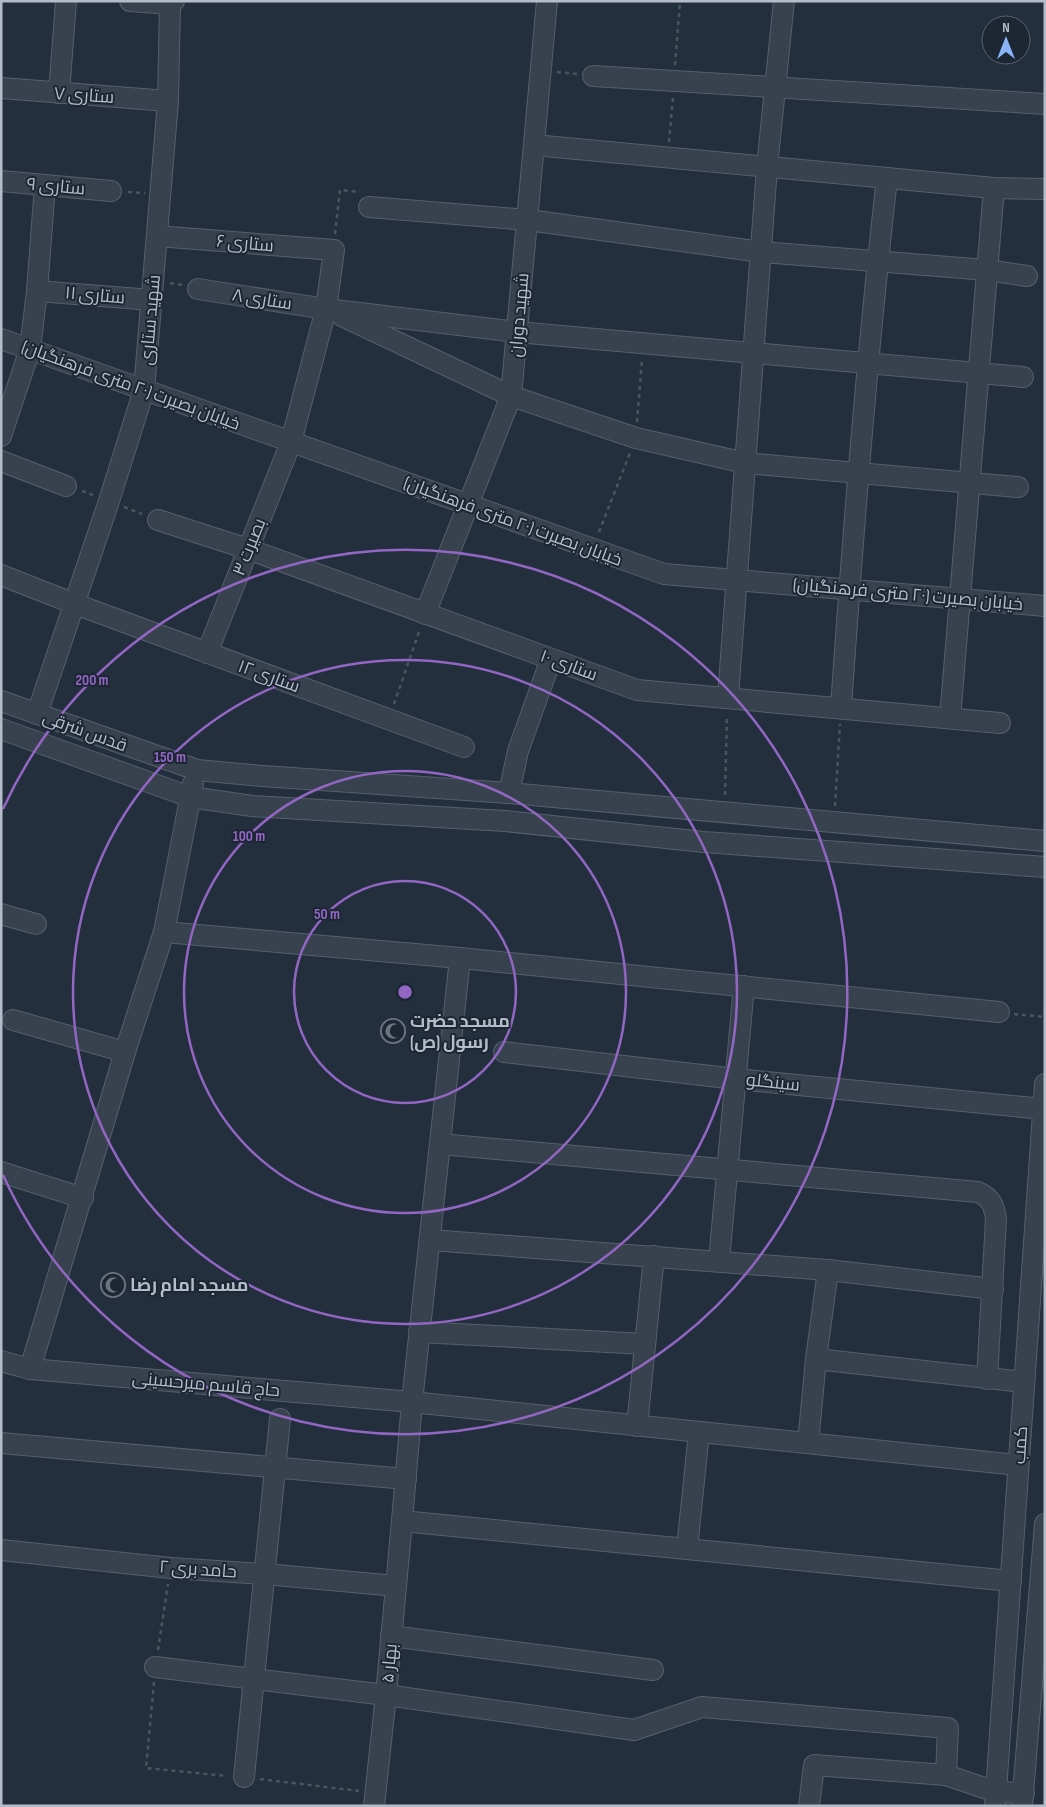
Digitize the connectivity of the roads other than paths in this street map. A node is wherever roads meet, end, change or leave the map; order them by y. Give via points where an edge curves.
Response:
1 (66, 1) edge
2 (130, 1) edge
3 (548, 1) edge
4 (784, 1) edge
5 (172, 3) edge
6 (593, 76) road end
7 (775, 87) junction
8 (1, 88) edge
9 (58, 93) junction
10 (168, 100) junction
11 (1045, 104) edge
12 (534, 145) junction
13 (767, 167) junction
14 (887, 178) junction
15 (1, 181) edge
16 (45, 185) junction
17 (994, 188) junction
18 (1045, 189) edge
19 (111, 191) road end
20 (369, 207) road end
21 (528, 220) junction
22 (157, 236) junction
23 (334, 250) joint
24 (760, 252) junction
25 (878, 261) junction
26 (987, 270) junction
27 (1027, 276) dead end
28 (198, 289) road end
29 (37, 291) junction
30 (152, 300) junction
31 (326, 309) junction
32 (517, 332) junction
33 (1, 339) edge
34 (30, 349) junction
35 (753, 354) junction
36 (868, 364) junction
37 (978, 374) junction
38 (1023, 377) dead end
39 (144, 390) junction
40 (511, 396) junction
41 (1, 436) edge
42 (290, 442) junction
43 (1, 461) edge
44 (745, 463) junction
45 (859, 473) junction
46 (969, 483) junction
47 (66, 486) dead end
48 (1018, 487) dead end
49 (468, 505) junction
50 (158, 520) dead end
51 (248, 549) junction
52 (1, 575) edge
53 (736, 580) junction
54 (849, 589) junction
55 (960, 598) junction
56 (74, 604) junction
57 (1045, 606) edge
58 (426, 614) junction
59 (207, 653) junction
60 (551, 659) junction
61 (728, 697) junction
62 (1, 701) edge
63 (841, 708) junction
64 (37, 714) junction
65 (950, 718) junction
66 (1000, 722) dead end
67 (1, 729) edge
68 (464, 747) dead end
69 (198, 770) junction
70 (509, 793) junction
71 (190, 797) junction
72 (1045, 841) edge
73 (1045, 867) edge
74 (1, 914) edge
75 (36, 924) dead end
76 (164, 932) junction
77 (460, 958) junction
78 (744, 986) junction
79 (999, 1012) road end
80 (13, 1020) dead end
81 (125, 1052) junction
82 (504, 1052) road end
83 (736, 1079) junction
84 (1045, 1084) edge
85 (1043, 1109) junction
86 (440, 1144) junction
87 (726, 1169) junction
88 (1, 1172) edge
89 (83, 1198) junction
90 (430, 1240) junction
91 (654, 1256) junction
92 (719, 1261) junction
93 (828, 1270) junction
94 (1038, 1282) edge
95 (993, 1289) junction
96 (420, 1332) junction
97 (645, 1344) junction
98 (816, 1358) junction
99 (1, 1361) edge
100 (30, 1369) junction
101 (987, 1379) junction
102 (1024, 1382) junction
103 (412, 1402) junction
104 (280, 1419) dead end
105 (637, 1426) junction
106 (699, 1432) junction
107 (1, 1443) edge
108 (808, 1443) junction
109 (1018, 1465) junction
110 (275, 1467) junction
111 (406, 1478) junction
112 (402, 1521) junction
113 (1045, 1524) edge
114 (687, 1549) junction
115 (1, 1550) edge
116 (265, 1574) junction
117 (1011, 1581) junction
118 (1042, 1584) edge
119 (396, 1586) junction
120 (391, 1636) junction
121 (155, 1667) road end
122 (653, 1670) dead end
123 (254, 1678) junction
124 (386, 1695) junction
125 (946, 1775) junction
126 (244, 1777) road end
127 (995, 1799) edge
128 (374, 1800) edge
129 (1023, 1800) edge
130 (809, 1806) edge

1 - 9 street
2 - 5 street
3 - 12 street, شهید دوران
4 - 7 street
5 - 10 street, شهید ستاری
6 - 7 street
7 - 11 street
7 - 13 street
8 - 9 street, ستاری ۷
9 - 10 street, ستاری ۷
10 - 22 street, شهید ستاری
12 - 13 street
12 - 21 street, شهید دوران
13 - 14 street
13 - 24 street
14 - 17 street
14 - 25 street
15 - 16 street, ستاری ۹
16 - 19 street, ستاری ۹
16 - 29 street
17 - 18 street
17 - 26 street
20 - 21 street
21 - 24 street
21 - 32 street, شهید دوران
22 - 23 street, ستاری ۶
22 - 30 street, شهید ستاری
23 - 31 street, بصیرت ۳
24 - 25 street
24 - 35 street
25 - 26 street
25 - 36 street
26 - 27 street
26 - 37 street
28 - 31 street, ستاری ۸
29 - 30 street, ستاری ۱۱
29 - 34 street
30 - 39 street, شهید ستاری
31 - 32 street
31 - 40 street
31 - 42 street, بصیرت ۳
32 - 35 street
32 - 40 street, شهید دوران
33 - 34 street, خیابان بصیرت (۲۰ متری فرهنگیان)
34 - 39 street, خیابان بصیرت (۲۰ متری فرهنگیان)
34 - 41 street
35 - 36 street
35 - 44 street
36 - 37 street
36 - 45 street
37 - 38 street
37 - 46 street
39 - 42 street, خیابان بصیرت (۲۰ متری فرهنگیان)
39 - 56 street, شهید ستاری
40 - 44 street via 636,438
40 - 49 street, شهید دوران
42 - 49 street, خیابان بصیرت (۲۰ متری فرهنگیان)
42 - 51 street, بصیرت ۳
43 - 47 street
44 - 45 street
44 - 53 street
45 - 46 street
45 - 54 street
46 - 48 street
46 - 55 street
49 - 53 street, خیابان بصیرت (۲۰ متری فرهنگیان) via 664,574
49 - 58 street, شهید دوران
50 - 51 street, ستاری ۱۰
51 - 58 street, ستاری ۱۰
51 - 59 street, بصیرت ۳
52 - 56 street, ستاری ۱۲
53 - 54 street, خیابان بصیرت (۲۰ متری فرهنگیان)
53 - 61 street
54 - 55 street, خیابان بصیرت (۲۰ متری فرهنگیان)
54 - 63 street
55 - 57 street, خیابان بصیرت (۲۰ متری فرهنگیان)
55 - 65 street
56 - 59 street, ستاری ۱۲
56 - 64 street, شهید ستاری
58 - 60 street, ستاری ۱۰
59 - 68 street, ستاری ۱۲
60 - 61 street, ستاری ۱۰ via 637,690
60 - 70 street via 518,751
61 - 63 street, ستاری ۱۰
62 - 64 street, قدس شرقی
63 - 65 street, ستاری ۱۰
64 - 69 street, قدس شرقی
65 - 66 street, ستاری ۱۰
67 - 71 street
69 - 70 street, قدس شرقی
69 - 71 street
70 - 72 street, قدس شرقی
71 - 73 street via 252,806 505,821 704,842
71 - 76 street
74 - 75 street
76 - 77 street
76 - 81 street
77 - 78 street
77 - 86 street, بهار ۵
78 - 79 street
78 - 83 street
80 - 81 street
81 - 89 street
82 - 83 street, سینگلو
83 - 85 street, سینگلو
83 - 87 street
84 - 85 street, کمب
85 - 94 street, کمب
86 - 87 street
86 - 90 street, بهار ۵
87 - 92 street
87 - 95 street via 978,1192 988,1197 994,1206
88 - 89 street
89 - 100 street
90 - 91 street
90 - 96 street, بهار ۵
91 - 92 street
91 - 97 street
92 - 93 street
93 - 95 street
93 - 98 street
94 - 102 street, کمب
95 - 101 street
96 - 97 street
96 - 103 street, بهار ۵
97 - 105 street
98 - 101 street
98 - 108 street
99 - 100 street, حاج قاسم میرحسینی
100 - 103 street, حاج قاسم میرحسینی
101 - 102 street
102 - 109 street, کمب
103 - 105 street, حاج قاسم میرحسینی
103 - 111 street, بهار ۵
104 - 110 street
105 - 106 street, حاج قاسم میرحسینی
106 - 108 street, حاج قاسم میرحسینی
106 - 114 street
107 - 110 street
108 - 109 street, حاج قاسم میرحسینی
109 - 117 street, کمب
110 - 111 street
110 - 116 street
111 - 112 street, بهار ۵
112 - 114 street
112 - 119 street, بهار ۵
113 - 118 street
114 - 117 street
115 - 116 street, حامد بری ۲ via 170,1568
116 - 119 street, حامد بری ۲
116 - 123 street
117 - 127 street, کمب
118 - 129 street
119 - 120 street, بهار ۵
120 - 122 street
120 - 124 street, بهار ۵
121 - 123 street
123 - 124 street
123 - 126 street
124 - 125 street via 634,1730 702,1706 948,1728
124 - 128 street, بهار ۵
125 - 127 street
125 - 130 street via 814,1765
127 - 129 street

